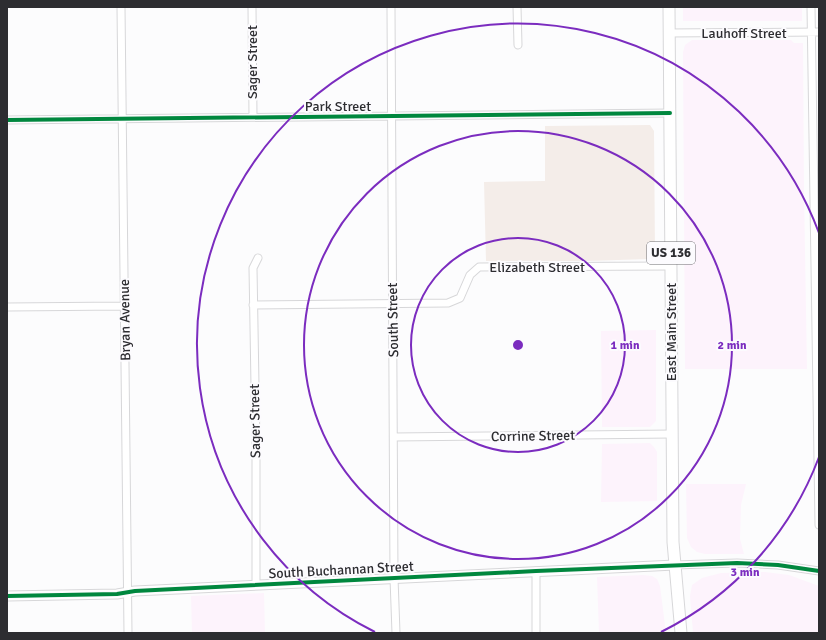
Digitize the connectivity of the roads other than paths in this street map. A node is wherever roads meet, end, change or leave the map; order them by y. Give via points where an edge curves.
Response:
1 (121, 7) edge
2 (252, 7) edge
3 (391, 7) edge
4 (517, 7) edge
5 (669, 7) edge
6 (810, 7) edge
7 (819, 32) edge
8 (669, 33) junction
9 (811, 33) junction
10 (518, 45) dead end
11 (670, 113) junction
12 (391, 116) junction
13 (253, 117) junction
14 (7, 120) edge
15 (122, 120) junction
16 (258, 258) dead end
17 (671, 266) junction
18 (392, 304) junction
19 (253, 305) junction
20 (124, 306) junction
21 (7, 308) edge
22 (672, 434) junction
23 (394, 437) junction
24 (819, 525) edge
25 (675, 565) junction
26 (536, 571) junction
27 (819, 571) edge
28 (394, 578) junction
29 (256, 585) junction
30 (127, 592) junction
31 (7, 596) edge
32 (128, 633) edge
33 (396, 633) edge
34 (536, 633) edge
35 (681, 633) edge

1 - 15 street, Bryan Avenue
2 - 13 street, Sager Street
3 - 12 street, South Street
4 - 10 street
5 - 8 main road, East Main Street / US 136
6 - 9 street
7 - 9 street, Lauhoff Street
8 - 9 street, Lauhoff Street
8 - 11 main road, East Main Street / US 136
9 - 24 street
11 - 12 street, Park Street
11 - 17 main road, East Main Street / US 136
12 - 13 street, Park Street
12 - 18 street, South Street
13 - 15 street, Park Street
14 - 15 street, Park Street
15 - 20 street, Bryan Avenue
16 - 19 street, Sager Street via 253,268
17 - 18 street, Elizabeth Street via 479,267 470,275 460,298 448,304
17 - 22 main road, East Main Street / US 136
18 - 19 street, Elizabeth Street
18 - 23 street, South Street
19 - 29 street, Sager Street
20 - 21 street
20 - 30 street, Bryan Avenue
22 - 23 street, Corrine Street
22 - 25 main road, East Main Street / US 136
23 - 28 street, South Street
25 - 26 street, South Buchannan Street
25 - 27 street via 764,564
25 - 35 main road, East Main Street / US 136
26 - 28 street, South Buchannan Street
26 - 34 street
28 - 29 street, South Buchannan Street
28 - 33 street, South Street
29 - 30 street, South Buchannan Street
30 - 31 street, South Buchannan Street
30 - 32 street, Bryan Avenue

